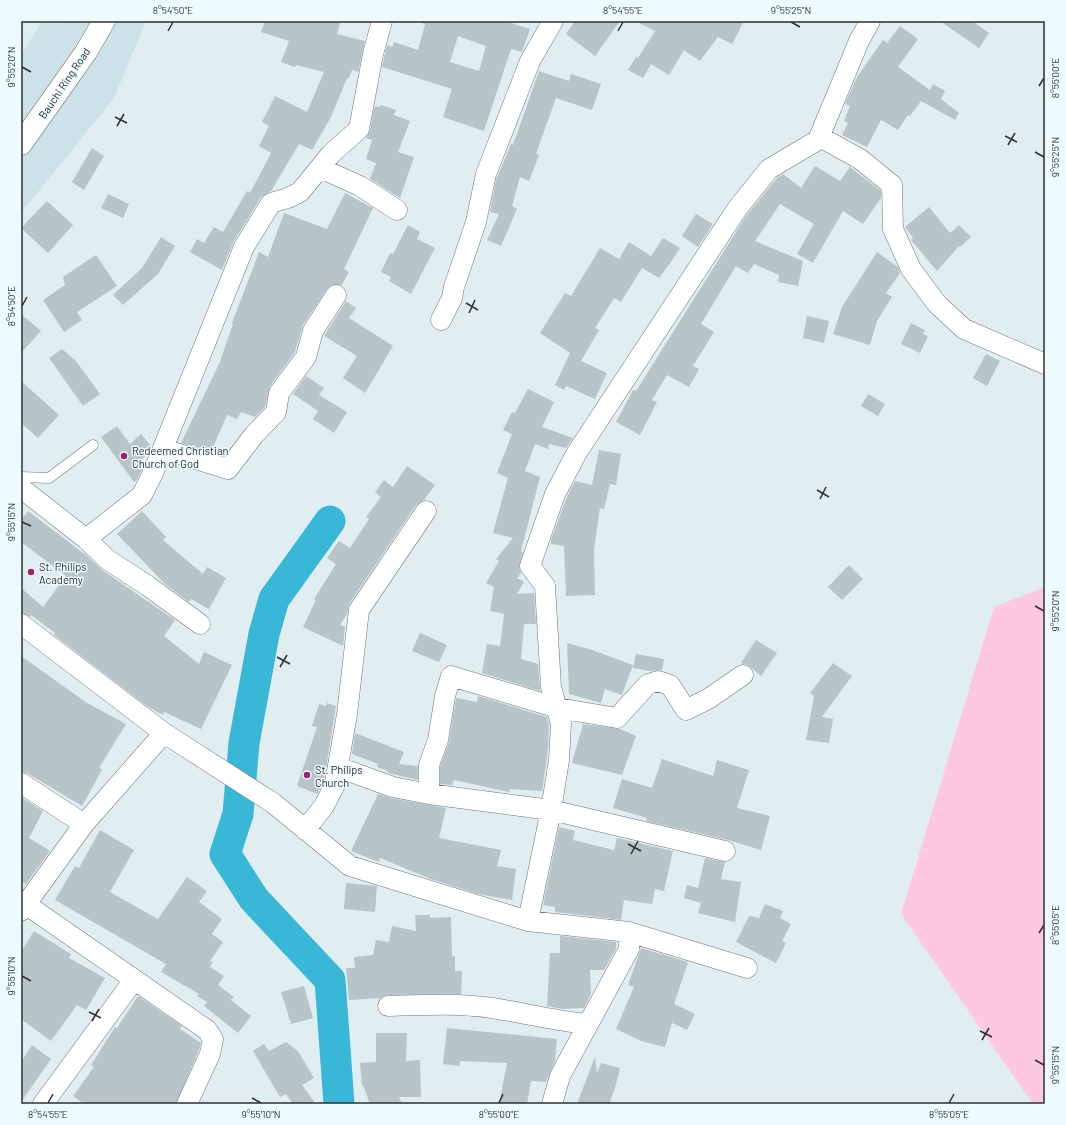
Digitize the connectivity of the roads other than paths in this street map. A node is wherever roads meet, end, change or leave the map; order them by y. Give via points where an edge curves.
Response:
1 (104, 21) edge
2 (382, 21) edge
3 (553, 21) edge
4 (870, 21) edge
5 (818, 140) junction
6 (21, 144) edge
7 (320, 168) junction
8 (397, 210) dead end
9 (336, 295) dead end
10 (441, 320) dead end
11 (1045, 364) edge
12 (93, 445) dead end
13 (163, 449) junction
14 (21, 477) edge
15 (21, 488) edge
16 (426, 511) dead end
17 (86, 539) junction
18 (21, 624) edge
19 (200, 624) dead end
20 (743, 675) dead end
21 (558, 708) junction
22 (164, 732) junction
23 (21, 783) edge
24 (334, 785) junction
25 (429, 794) junction
26 (550, 810) junction
27 (84, 824) junction
28 (305, 830) junction
29 (725, 851) dead end
30 (23, 906) edge
31 (528, 921) junction
32 (629, 932) junction
33 (747, 968) dead end
34 (134, 980) junction
35 (388, 1006) dead end
36 (588, 1024) junction
37 (45, 1103) edge
38 (187, 1104) edge
39 (552, 1104) edge

1 - 6 main road, Bauchi Ring Road via 74,70
2 - 7 street via 359,129 331,154
3 - 10 street via 530,61 486,174 476,222 452,298
4 - 5 street via 859,41
5 - 11 street via 820,137 860,159 892,185 893,229 911,269 937,304 964,330
5 - 21 street via 770,169 737,209 576,454 554,494 530,566 545,586 551,687
7 - 8 street via 360,186
7 - 13 street via 300,192 271,203 244,247
9 - 13 street via 313,331 306,357 279,393 276,412 254,435 228,469
12 - 14 lane via 49,478
13 - 17 street via 142,495
15 - 17 street
16 - 24 street via 359,610 347,714
17 - 19 street via 108,560
18 - 22 street
20 - 21 street via 708,699 686,710 670,685 658,681 648,684 617,718
21 - 25 street via 451,676 438,740 429,765
21 - 26 street via 561,724
22 - 27 street
22 - 28 street via 273,804
23 - 27 street
24 - 25 street via 343,769 393,787
24 - 28 street via 324,806
25 - 26 street
26 - 29 street
26 - 31 street
27 - 30 street
28 - 31 street via 350,866
30 - 34 street
31 - 32 street
32 - 33 street
32 - 36 street via 630,949
34 - 37 street
34 - 38 street via 207,1030 213,1040 210,1054
35 - 36 street via 446,1004 492,1008 556,1021
36 - 39 street via 560,1076

